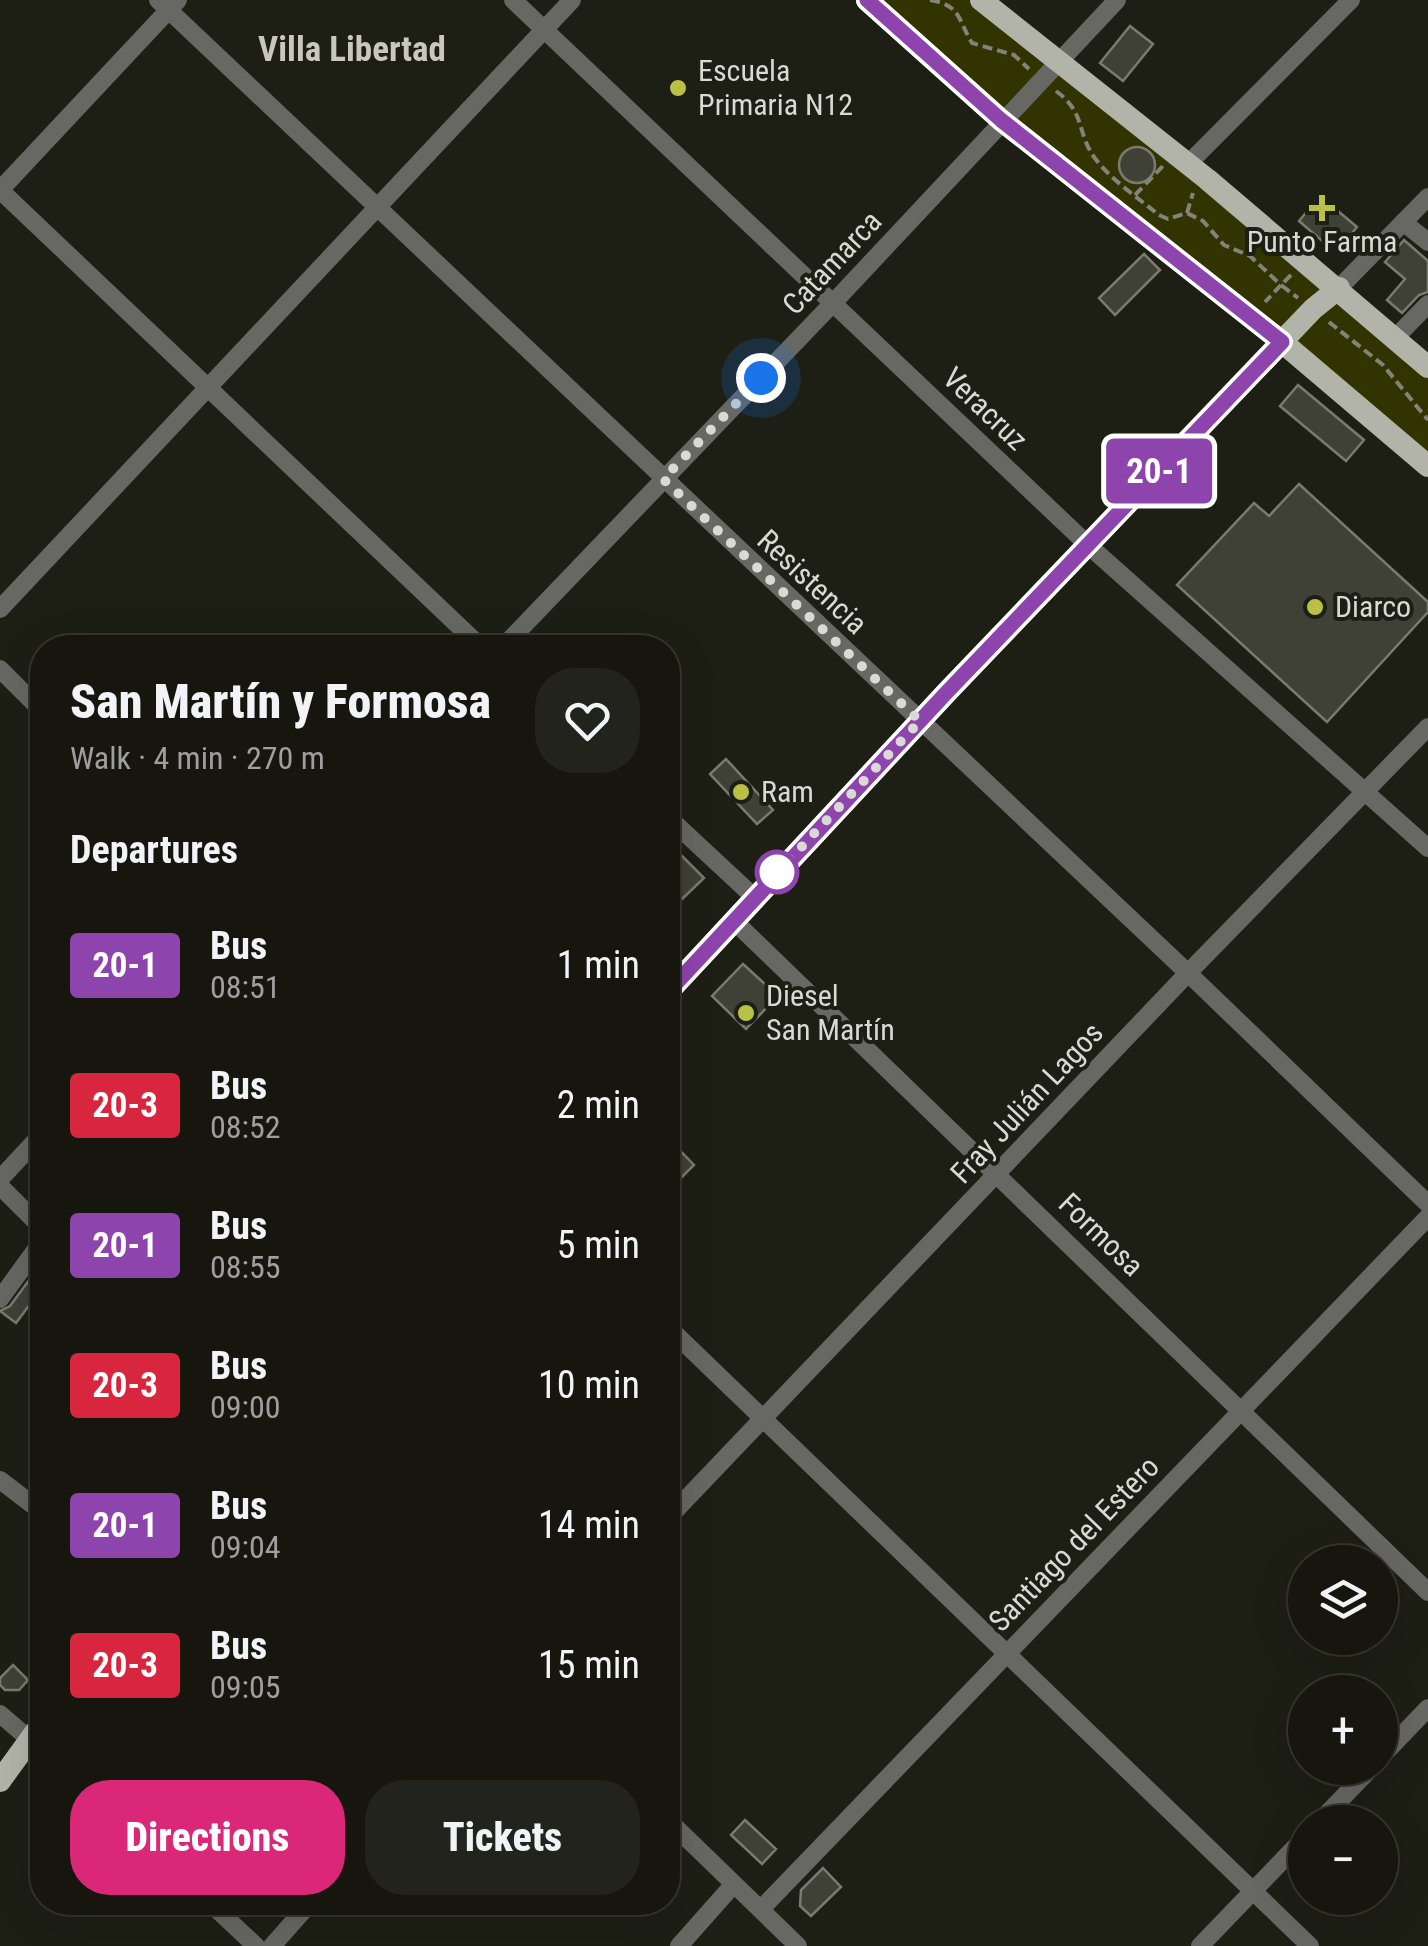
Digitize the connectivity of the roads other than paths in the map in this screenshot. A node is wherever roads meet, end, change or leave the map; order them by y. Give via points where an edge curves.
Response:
1 (513, 0) edge
2 (572, 0) edge
3 (867, 0) edge
4 (981, 0) edge
5 (1116, 0) edge
6 (1351, 0) edge
7 (168, 3) edge
8 (544, 30) junction
9 (1058, 61) junction
10 (1001, 120) junction
11 (1188, 164) junction
12 (0, 190) edge
13 (1428, 197) edge
14 (376, 208) junction
15 (1403, 222) junction
16 (1428, 242) edge
17 (1339, 288) junction
18 (834, 302) junction
19 (1428, 304) edge
20 (1395, 338) junction
21 (1282, 342) junction
22 (1428, 366) edge
23 (209, 390) junction
24 (1428, 466) edge
25 (663, 479) junction
26 (1088, 545) junction
27 (0, 609) edge
28 (468, 635) edge
29 (514, 635) edge
30 (0, 670) edge
31 (30, 699) edge
32 (920, 721) junction
33 (1428, 726) edge
34 (1364, 794) junction
35 (680, 828) edge
36 (1428, 848) edge
37 (754, 896) junction
38 (733, 920) junction
39 (1188, 973) junction
40 (680, 979) edge
41 (30, 1148) edge
42 (999, 1174) junction
43 (0, 1182) edge
44 (1428, 1204) edge
45 (30, 1215) edge
46 (1428, 1217) edge
47 (30, 1257) edge
48 (0, 1298) edge
49 (680, 1340) edge
50 (1240, 1410) junction
51 (762, 1422) junction
52 (0, 1480) edge
53 (30, 1503) edge
54 (680, 1506) edge
55 (1428, 1592) edge
56 (1006, 1655) junction
57 (1428, 1708) edge
58 (0, 1714) edge
59 (30, 1732) edge
60 (1398, 1739) edge
61 (30, 1747) edge
62 (0, 1781) edge
63 (1355, 1785) edge
64 (1335, 1805) edge
65 (680, 1832) edge
66 (1288, 1855) edge
67 (734, 1884) junction
68 (1254, 1891) junction
69 (761, 1909) junction
70 (223, 1915) edge
71 (299, 1915) edge
72 (256, 1946) edge
73 (272, 1946) edge
74 (679, 1946) edge
75 (798, 1946) edge
76 (1200, 1946) edge
77 (1310, 1946) edge

1 - 8 street, Veracruz
2 - 8 street
3 - 10 main road
4 - 9 main road
5 - 9 street, Catamarca
6 - 11 street
7 - 12 street
7 - 14 street, Resistencia
8 - 14 street
8 - 18 street, Veracruz
9 - 10 street, Catamarca
9 - 11 main road
10 - 18 street, Catamarca
10 - 21 main road
11 - 17 main road
12 - 23 street
13 - 15 street
14 - 23 street
14 - 25 street, Resistencia
15 - 16 street
15 - 17 street
17 - 20 main road
17 - 21 main road
18 - 25 street, Catamarca
18 - 26 street, Veracruz
19 - 20 street
20 - 22 main road
21 - 24 main road
21 - 26 main road
23 - 27 street
23 - 28 street
25 - 29 street, Catamarca
25 - 32 street, Resistencia
26 - 32 main road
26 - 34 street, Veracruz
30 - 31 street
32 - 37 main road
32 - 39 street, Resistencia
33 - 34 street, Fray Julián Lagos
34 - 36 street, Veracruz
34 - 39 street, Fray Julián Lagos
35 - 37 street
37 - 38 main road
38 - 40 main road
38 - 42 street, Formosa
39 - 42 street, Fray Julián Lagos
39 - 44 street, Resistencia
41 - 43 street
42 - 50 street, Formosa
42 - 51 street, Fray Julián Lagos
43 - 45 street
46 - 50 street, Santiago del Estero
47 - 48 street
49 - 51 street
50 - 55 street, Formosa
50 - 56 street, Santiago del Estero
51 - 54 street, Fray Julián Lagos
51 - 56 street
52 - 53 street
56 - 68 street
56 - 69 street, Santiago del Estero
57 - 60 street
58 - 59 street
61 - 62 main road
63 - 64 street
65 - 67 street
66 - 68 street
67 - 69 street
67 - 74 street
68 - 76 street
68 - 77 street
69 - 75 street
70 - 72 street
71 - 73 street

